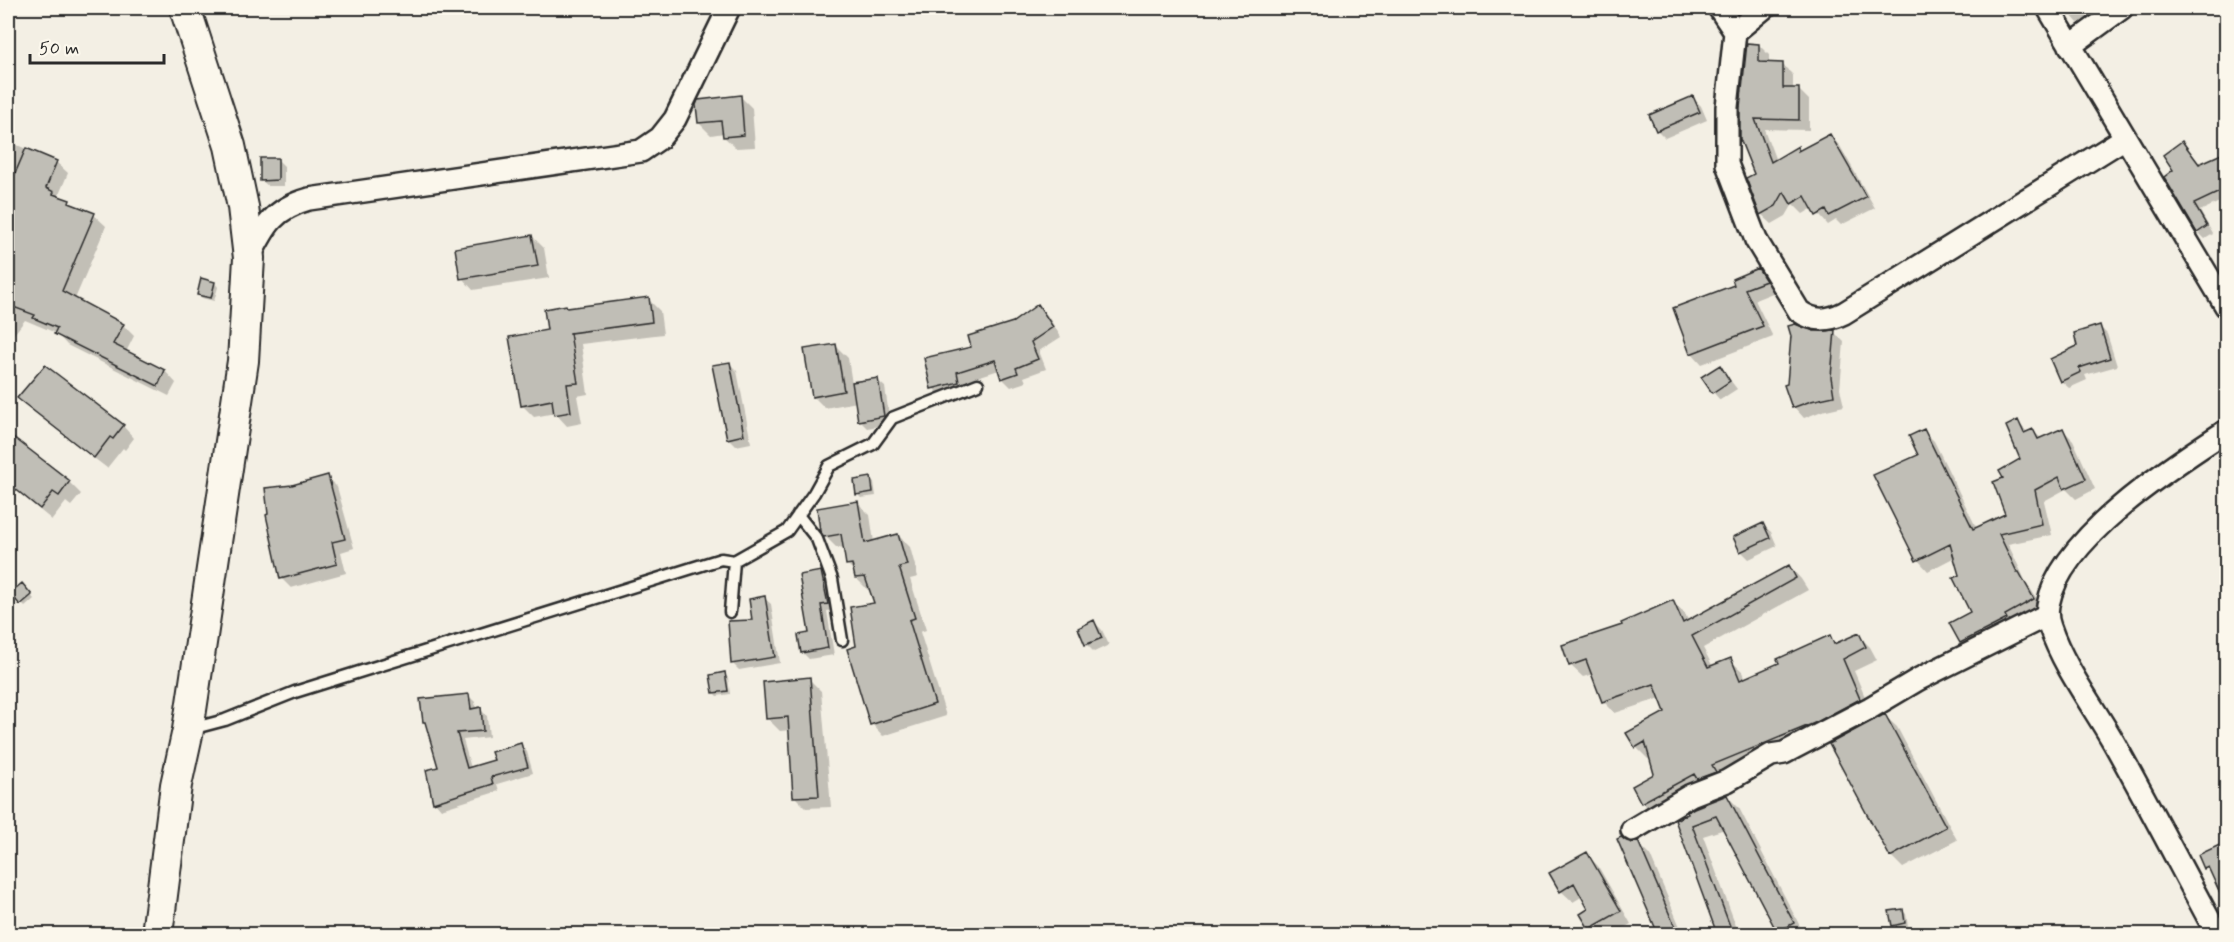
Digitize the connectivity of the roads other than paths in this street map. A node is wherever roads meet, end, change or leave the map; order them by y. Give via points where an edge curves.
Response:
1 (185, 8) edge
2 (729, 8) edge
3 (1719, 8) edge
4 (1764, 8) edge
5 (2048, 8) edge
6 (2122, 8) edge
7 (1735, 32) junction
8 (2070, 46) junction
9 (2125, 138) junction
10 (249, 258) junction
11 (2226, 306) edge
12 (978, 384) dead end
13 (2226, 431) edge
14 (798, 515) junction
15 (734, 561) junction
16 (730, 612) dead end
17 (2047, 615) junction
18 (842, 640) dead end
19 (188, 730) junction
20 (1632, 830) dead end
21 (157, 934) edge
22 (2217, 934) edge

1 - 10 main road via 230,146
2 - 10 street via 675,119 660,138 641,152 309,199 277,214 265,226
3 - 7 street
4 - 7 street
5 - 8 street
6 - 8 street
7 - 9 street via 1727,107 1727,164 1756,240 1799,310 1815,319 1845,313
8 - 9 street
9 - 11 street
10 - 19 main road via 243,361
12 - 14 lane via 892,418 873,444 829,466
13 - 17 street via 2154,480 2103,523 2057,578
14 - 15 lane via 787,531
14 - 18 lane via 817,539 832,579
15 - 16 lane
15 - 19 lane via 721,559 295,692
17 - 20 street via 1784,753 1771,755 1727,781 1690,795
17 - 22 street via 2064,657
19 - 21 main road via 176,784

